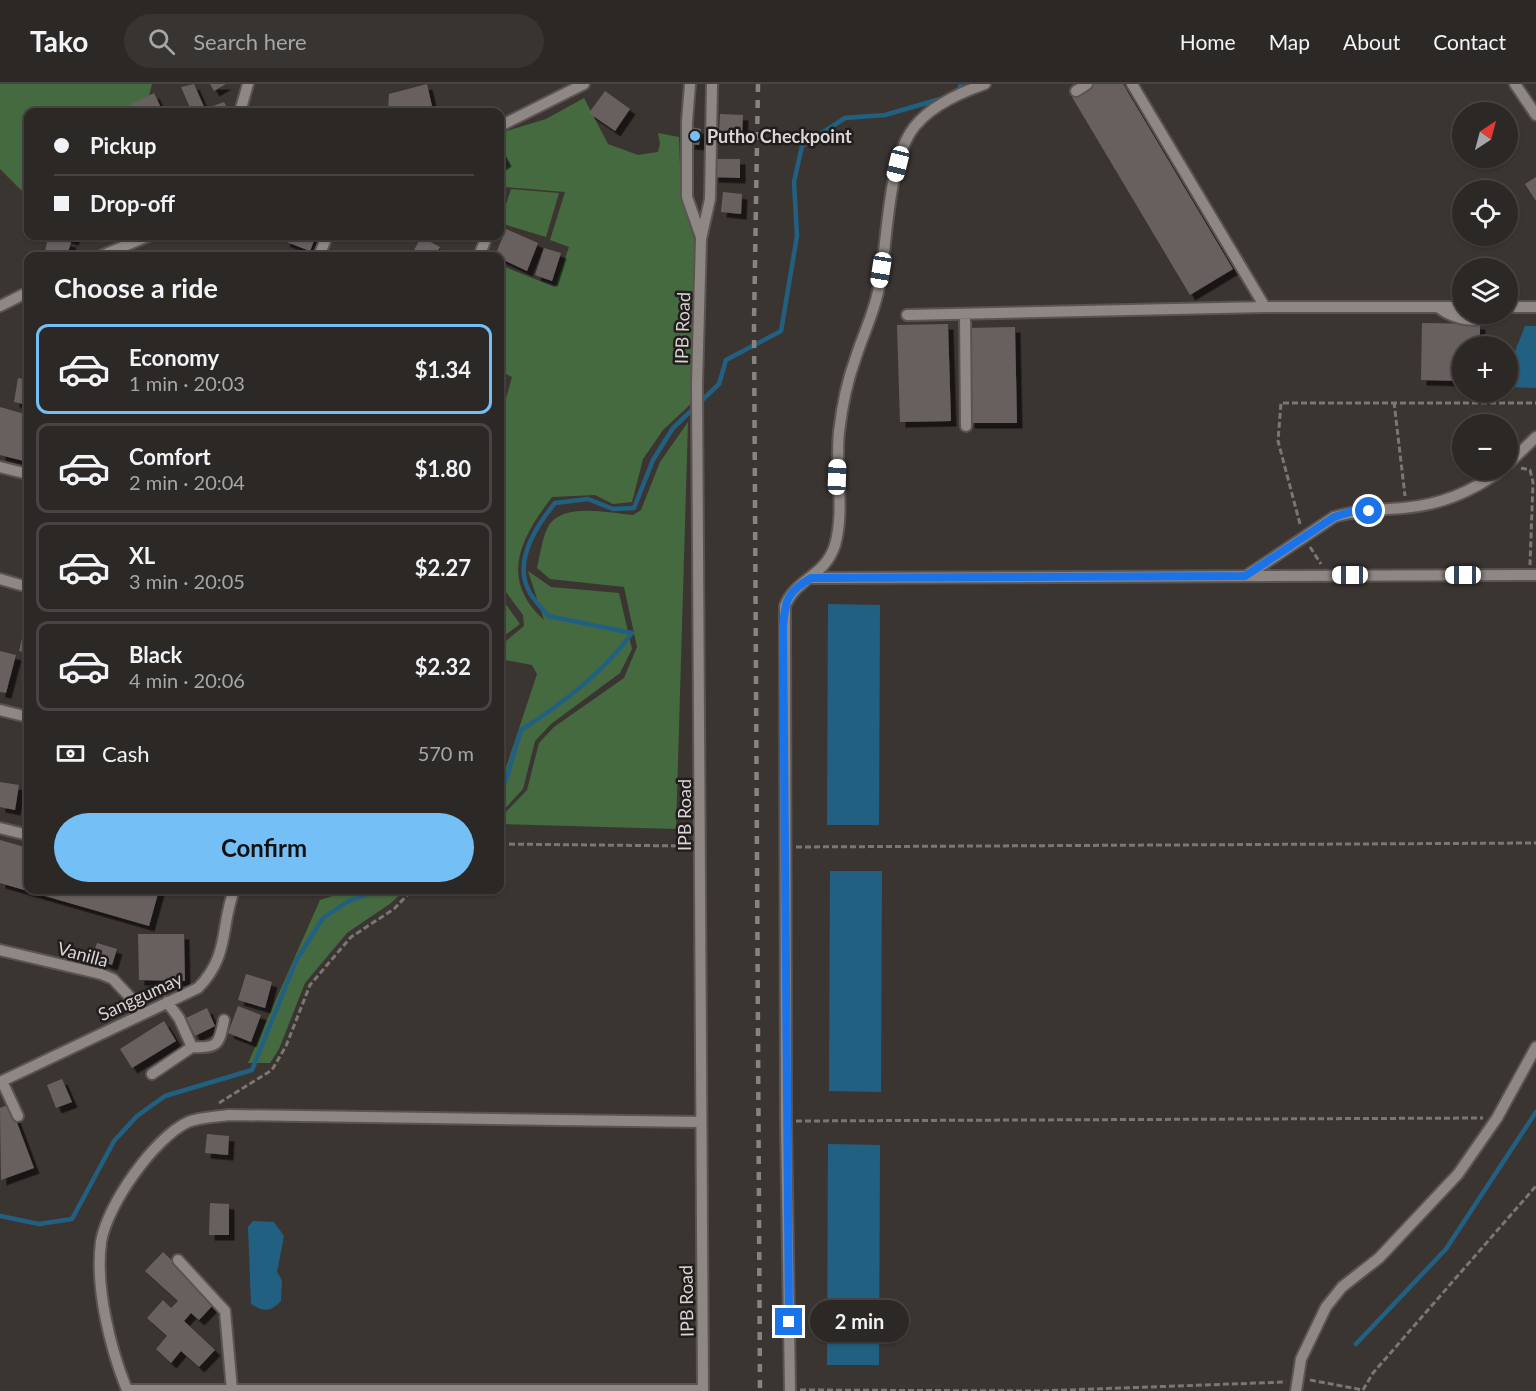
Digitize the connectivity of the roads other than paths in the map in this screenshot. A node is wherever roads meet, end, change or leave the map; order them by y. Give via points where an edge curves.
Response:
1 (248, 84) edge
2 (584, 84) edge
3 (690, 84) edge
4 (712, 84) edge
5 (985, 84) edge
6 (1088, 84) edge
7 (1132, 84) edge
8 (1515, 84) edge
9 (1076, 92) dead end
10 (241, 108) edge
11 (1536, 115) edge
12 (504, 124) edge
13 (701, 239) junction
14 (139, 240) edge
15 (110, 252) edge
16 (24, 294) edge
17 (0, 306) edge
18 (1265, 307) junction
19 (1518, 307) edge
20 (1536, 307) edge
21 (1439, 308) junction
22 (1452, 308) edge
23 (907, 315) dead end
24 (965, 315) junction
25 (1452, 315) edge
26 (966, 426) dead end
27 (1536, 437) edge
28 (1518, 460) edge
29 (0, 466) edge
30 (24, 473) edge
31 (1487, 480) edge
32 (1533, 575) edge
33 (1245, 576) junction
34 (811, 578) junction
35 (0, 579) edge
36 (24, 586) edge
37 (0, 710) edge
38 (24, 716) edge
39 (0, 828) edge
40 (24, 834) edge
41 (231, 894) edge
42 (0, 950) edge
43 (167, 1002) junction
44 (144, 1012) junction
45 (224, 1020) dead end
46 (192, 1047) junction
47 (1536, 1047) edge
48 (152, 1074) dead end
49 (2, 1080) edge
50 (18, 1116) dead end
51 (700, 1122) junction
52 (178, 1260) dead end
53 (1296, 1386) edge
54 (232, 1390) edge
55 (790, 1390) edge
56 (703, 1391) edge

1 - 10 street
2 - 12 street
3 - 13 street, IPB Road via 687,197
4 - 13 street, IPB Road via 710,199
5 - 34 street via 950,99 920,120 902,149 878,292 845,393 839,434 835,544 829,560
6 - 9 street
7 - 18 street
8 - 11 street
13 - 51 street, IPB Road
14 - 15 street
16 - 17 street
18 - 21 street
18 - 24 street
19 - 20 street
21 - 22 street
21 - 25 street
23 - 24 street
24 - 26 street
27 - 28 street
29 - 30 street
31 - 33 street via 1448,500 1334,517
32 - 33 street
33 - 34 street
34 - 55 street via 790,593 785,606
35 - 36 street
37 - 38 street
39 - 40 street
41 - 43 street, Sanggumay via 220,957 212,974 198,988
42 - 44 street, Vanilla via 102,974 118,983
43 - 44 street, Sanggumay
43 - 46 street
44 - 49 street, Sanggumay
45 - 46 street via 218,1044
46 - 48 street
47 - 53 street via 1497,1118 1458,1174 1326,1307 1301,1359
49 - 50 street
51 - 54 street via 229,1115 190,1121 164,1140 130,1179 113,1211 102,1239 104,1305 127,1390
51 - 56 street, IPB Road
52 - 54 street via 225,1311
54 - 56 street

